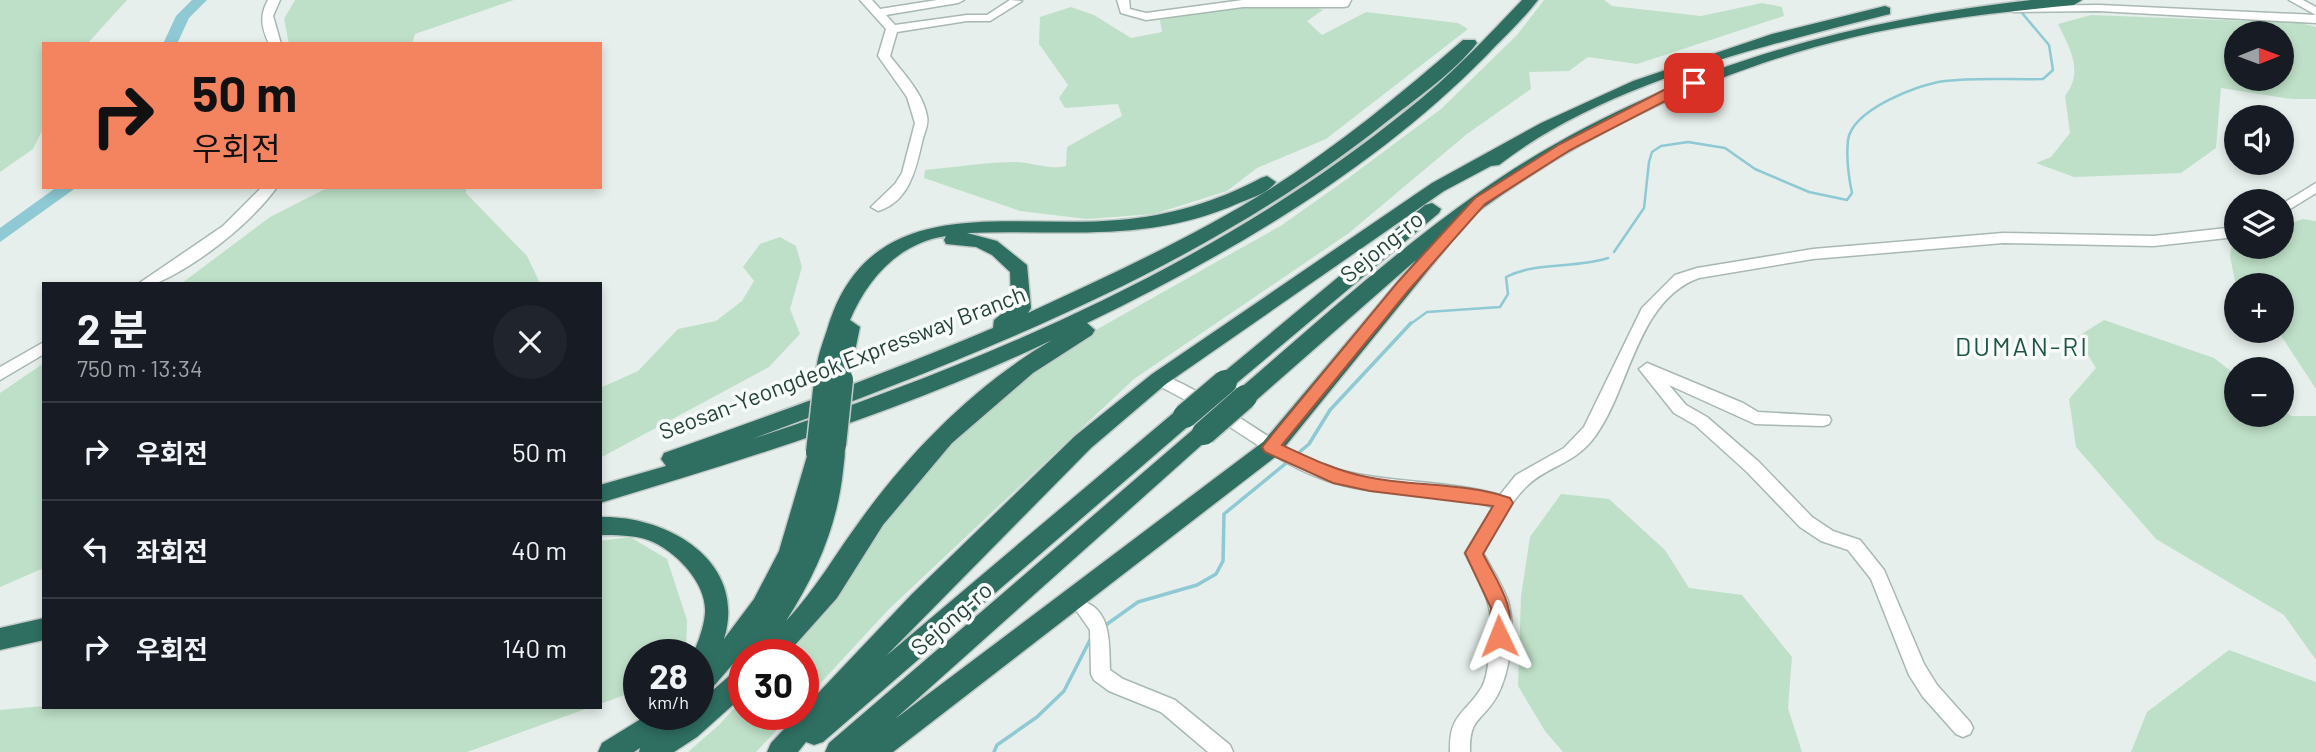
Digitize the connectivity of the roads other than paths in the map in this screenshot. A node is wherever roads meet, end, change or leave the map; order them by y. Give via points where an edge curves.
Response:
1 (274, 0) edge
2 (866, 0) edge
3 (958, 0) edge
4 (1123, 0) edge
5 (1345, 0) edge
6 (1513, 0) edge
7 (1530, 0) edge
8 (1953, 0) edge
9 (2074, 0) edge
10 (2295, 0) edge
11 (1016, 1) edge
12 (1272, 1) edge
13 (1983, 10) junction
14 (2316, 12) edge
15 (877, 13) junction
16 (2316, 19) edge
17 (892, 29) junction
18 (274, 42) edge
19 (1470, 42) junction
20 (1502, 153) junction
21 (2316, 187) edge
22 (268, 189) edge
23 (1480, 201) junction
24 (2294, 202) edge
25 (878, 207) dead end
26 (1264, 220) junction
27 (2224, 233) edge
28 (148, 282) edge
29 (42, 347) edge
30 (1625, 357) junction
31 (930, 363) junction
32 (1647, 369) junction
33 (0, 374) edge
34 (1159, 379) junction
35 (834, 381) junction
36 (1824, 420) dead end
37 (826, 449) junction
38 (1278, 450) junction
39 (602, 479) edge
40 (602, 493) edge
41 (1504, 503) junction
42 (602, 526) edge
43 (1085, 610) dead end
44 (42, 614) edge
45 (0, 624) edge
46 (42, 629) edge
47 (0, 639) edge
48 (711, 639) edge
49 (759, 639) edge
50 (785, 639) edge
51 (714, 668) edge
52 (728, 675) edge
53 (714, 686) edge
54 (1963, 727) dead end
55 (653, 730) edge
56 (667, 730) edge
57 (611, 752) edge
58 (652, 752) edge
59 (780, 752) edge
60 (792, 752) edge
61 (838, 752) edge
62 (872, 752) edge
63 (1223, 752) edge
64 (1460, 752) edge

1 - 18 street via 267,10 267,24
2 - 15 street
3 - 15 street
4 - 12 street via 1125,11 1141,17
5 - 12 street via 1343,4
6 - 19 highway, Seosan-Yeongdeok Expressway Branch
7 - 26 highway, Seosan-Yeongdeok Expressway Branch via 1413,114
8 - 20 highway, Sejong-ro via 1822,24 1728,51 1555,121
9 - 13 highway, Sejong-ro
10 - 14 street
11 - 17 street via 990,18
13 - 16 street via 2099,8
13 - 23 highway, Sejong-ro via 1905,21 1823,40 1669,93 1565,147
15 - 17 street
17 - 25 street via 884,56 922,121 907,182
19 - 31 highway, Seosan-Yeongdeok Expressway Branch via 1395,108 1247,211 1136,270
19 - 35 highway via 1316,152 1244,195 1202,211 1154,223 1097,229 962,227 920,237 882,256 854,286 837,323
20 - 34 highway via 1438,187
20 - 60 highway, Sejong-ro, bridge via 1379,250
21 - 24 street
22 - 28 street via 223,234
23 - 38 highway via 1403,287
23 - 61 highway, Sejong-ro, bridge via 1398,264
26 - 40 highway, Seosan-Yeongdeok Expressway Branch via 1131,292 945,377 819,425
26 - 50 highway via 1167,285 1060,343 996,390 915,470 874,520 828,591
27 - 30 street via 2143,241 2003,238 1741,264 1688,276 1662,293
29 - 33 street
30 - 32 street
30 - 41 street via 1590,430 1570,453 1522,480
31 - 35 highway via 1008,322 1021,308 1020,270 985,242 960,239 909,251 881,272 855,312
31 - 39 highway, Seosan-Yeongdeok Expressway Branch via 664,462
32 - 36 street via 1755,418
32 - 54 street via 1680,409 1701,421 1753,467 1805,522 1854,545 1878,575 1923,680
34 - 38 street
34 - 59 highway via 1083,442 921,601
35 - 37 highway, bridge
37 - 49 highway via 828,499 817,541 798,580
37 - 51 highway via 798,539 775,589 749,629
38 - 41 street via 1333,476 1370,485 1484,496
38 - 62 highway
41 - 64 street via 1474,553 1501,608 1497,669 1490,690 1460,727
42 - 48 highway via 663,534 693,555 712,588 718,612
43 - 63 street via 1099,633 1101,674 1168,706
44 - 45 highway
46 - 47 highway
52 - 53 highway
55 - 57 highway
56 - 58 highway

